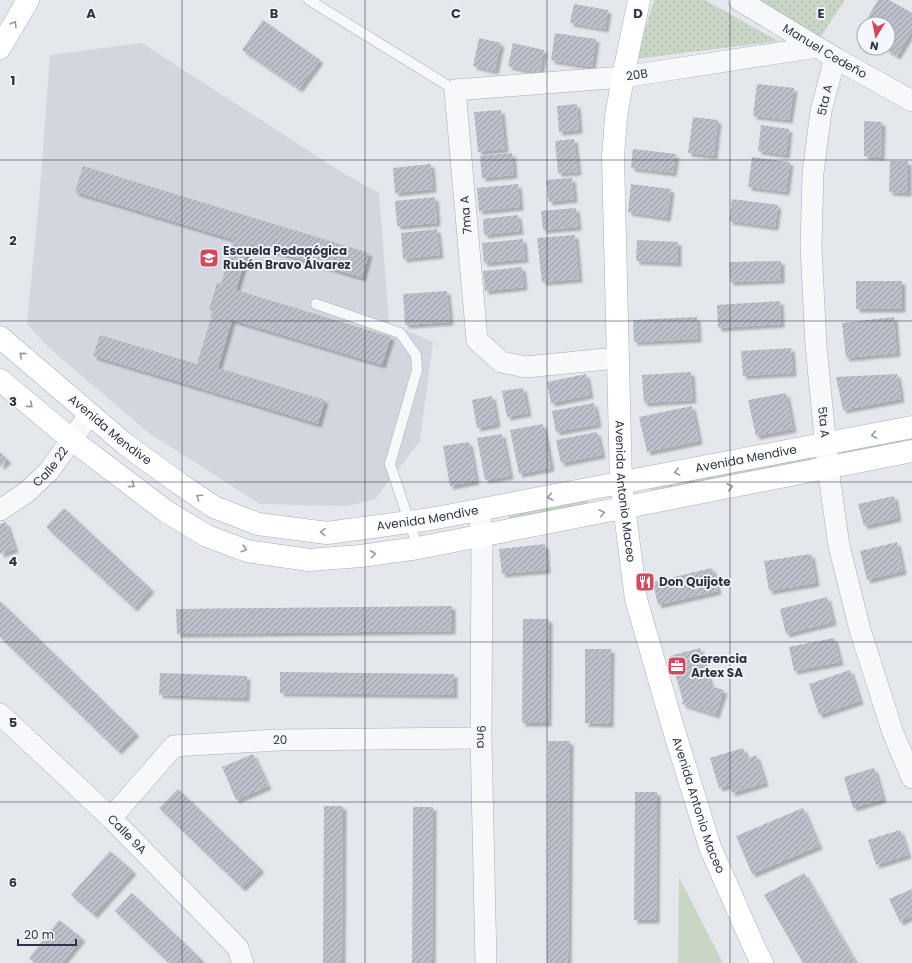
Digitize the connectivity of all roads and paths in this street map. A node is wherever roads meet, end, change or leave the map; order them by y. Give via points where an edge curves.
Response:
1 (28, 0) edge
2 (309, 0) edge
3 (639, 0) edge
4 (739, 0) edge
5 (817, 47) junction
6 (0, 48) edge
7 (835, 58) junction
8 (623, 77) junction
9 (455, 90) junction
10 (912, 101) edge
11 (316, 304) dead end
12 (0, 337) edge
13 (618, 358) junction
14 (0, 380) edge
15 (90, 414) junction
16 (912, 427) edge
17 (72, 440) junction
18 (826, 444) junction
19 (912, 451) edge
20 (828, 468) junction
21 (621, 483) junction
22 (624, 509) junction
23 (0, 510) edge
24 (479, 510) junction
25 (409, 522) junction
26 (482, 536) junction
27 (418, 548) junction
28 (0, 714) edge
29 (481, 738) junction
30 (912, 778) edge
31 (111, 818) junction
32 (243, 963) edge
33 (486, 963) edge
34 (762, 963) edge

6 -> 1 street
2 - 9 lane
3 - 8 street, Avenida Antonio Maceo
4 - 5 street, Manuel Cedeño
5 - 7 street, Manuel Cedeño
5 - 8 street, 20B
7 - 10 street, Manuel Cedeño
7 - 18 street, 5ta A via 821,111 813,172 811,247 816,346
8 - 9 street, 20B
8 - 13 street, Avenida Antonio Maceo via 616,116 613,157
9 - 13 street, 7ma A via 478,340 501,362 526,367
11 - 25 lane via 400,333 416,355 418,370 390,464
15 -> 12 street, Avenida Mendive
13 - 21 street, Avenida Antonio Maceo
14 -> 17 street, Avenida Mendive
15 - 17 street, Calle 22
25 -> 15 street, Avenida Mendive via 327,533 258,524 214,507 125,444
16 -> 18 street, Avenida Mendive
17 - 23 street, Calle 22 via 49,470 27,492
17 -> 27 street, Avenida Mendive via 167,512 207,536 247,551 309,560
18 - 20 street, 5ta A
18 -> 21 street, Avenida Mendive
19 - 20 street, Avenida Mendive
22 -> 20 street, Avenida Mendive
20 - 30 street, 5ta A via 839,546 860,630 893,733
21 - 22 street, Avenida Antonio Maceo
21 -> 24 street, Avenida Mendive
26 -> 22 street, Avenida Mendive
22 - 34 street, Avenida Antonio Maceo via 636,599 678,745 710,847
24 - 25 street, Avenida Mendive
24 - 26 street, 9na
25 - 27 lane
26 - 27 street, Avenida Mendive
26 - 29 street, 9na
28 - 31 street, Calle 9A
29 - 31 street, 20 via 278,740 174,746
29 - 33 street, 9na
31 - 32 street, Calle 9A via 238,948

